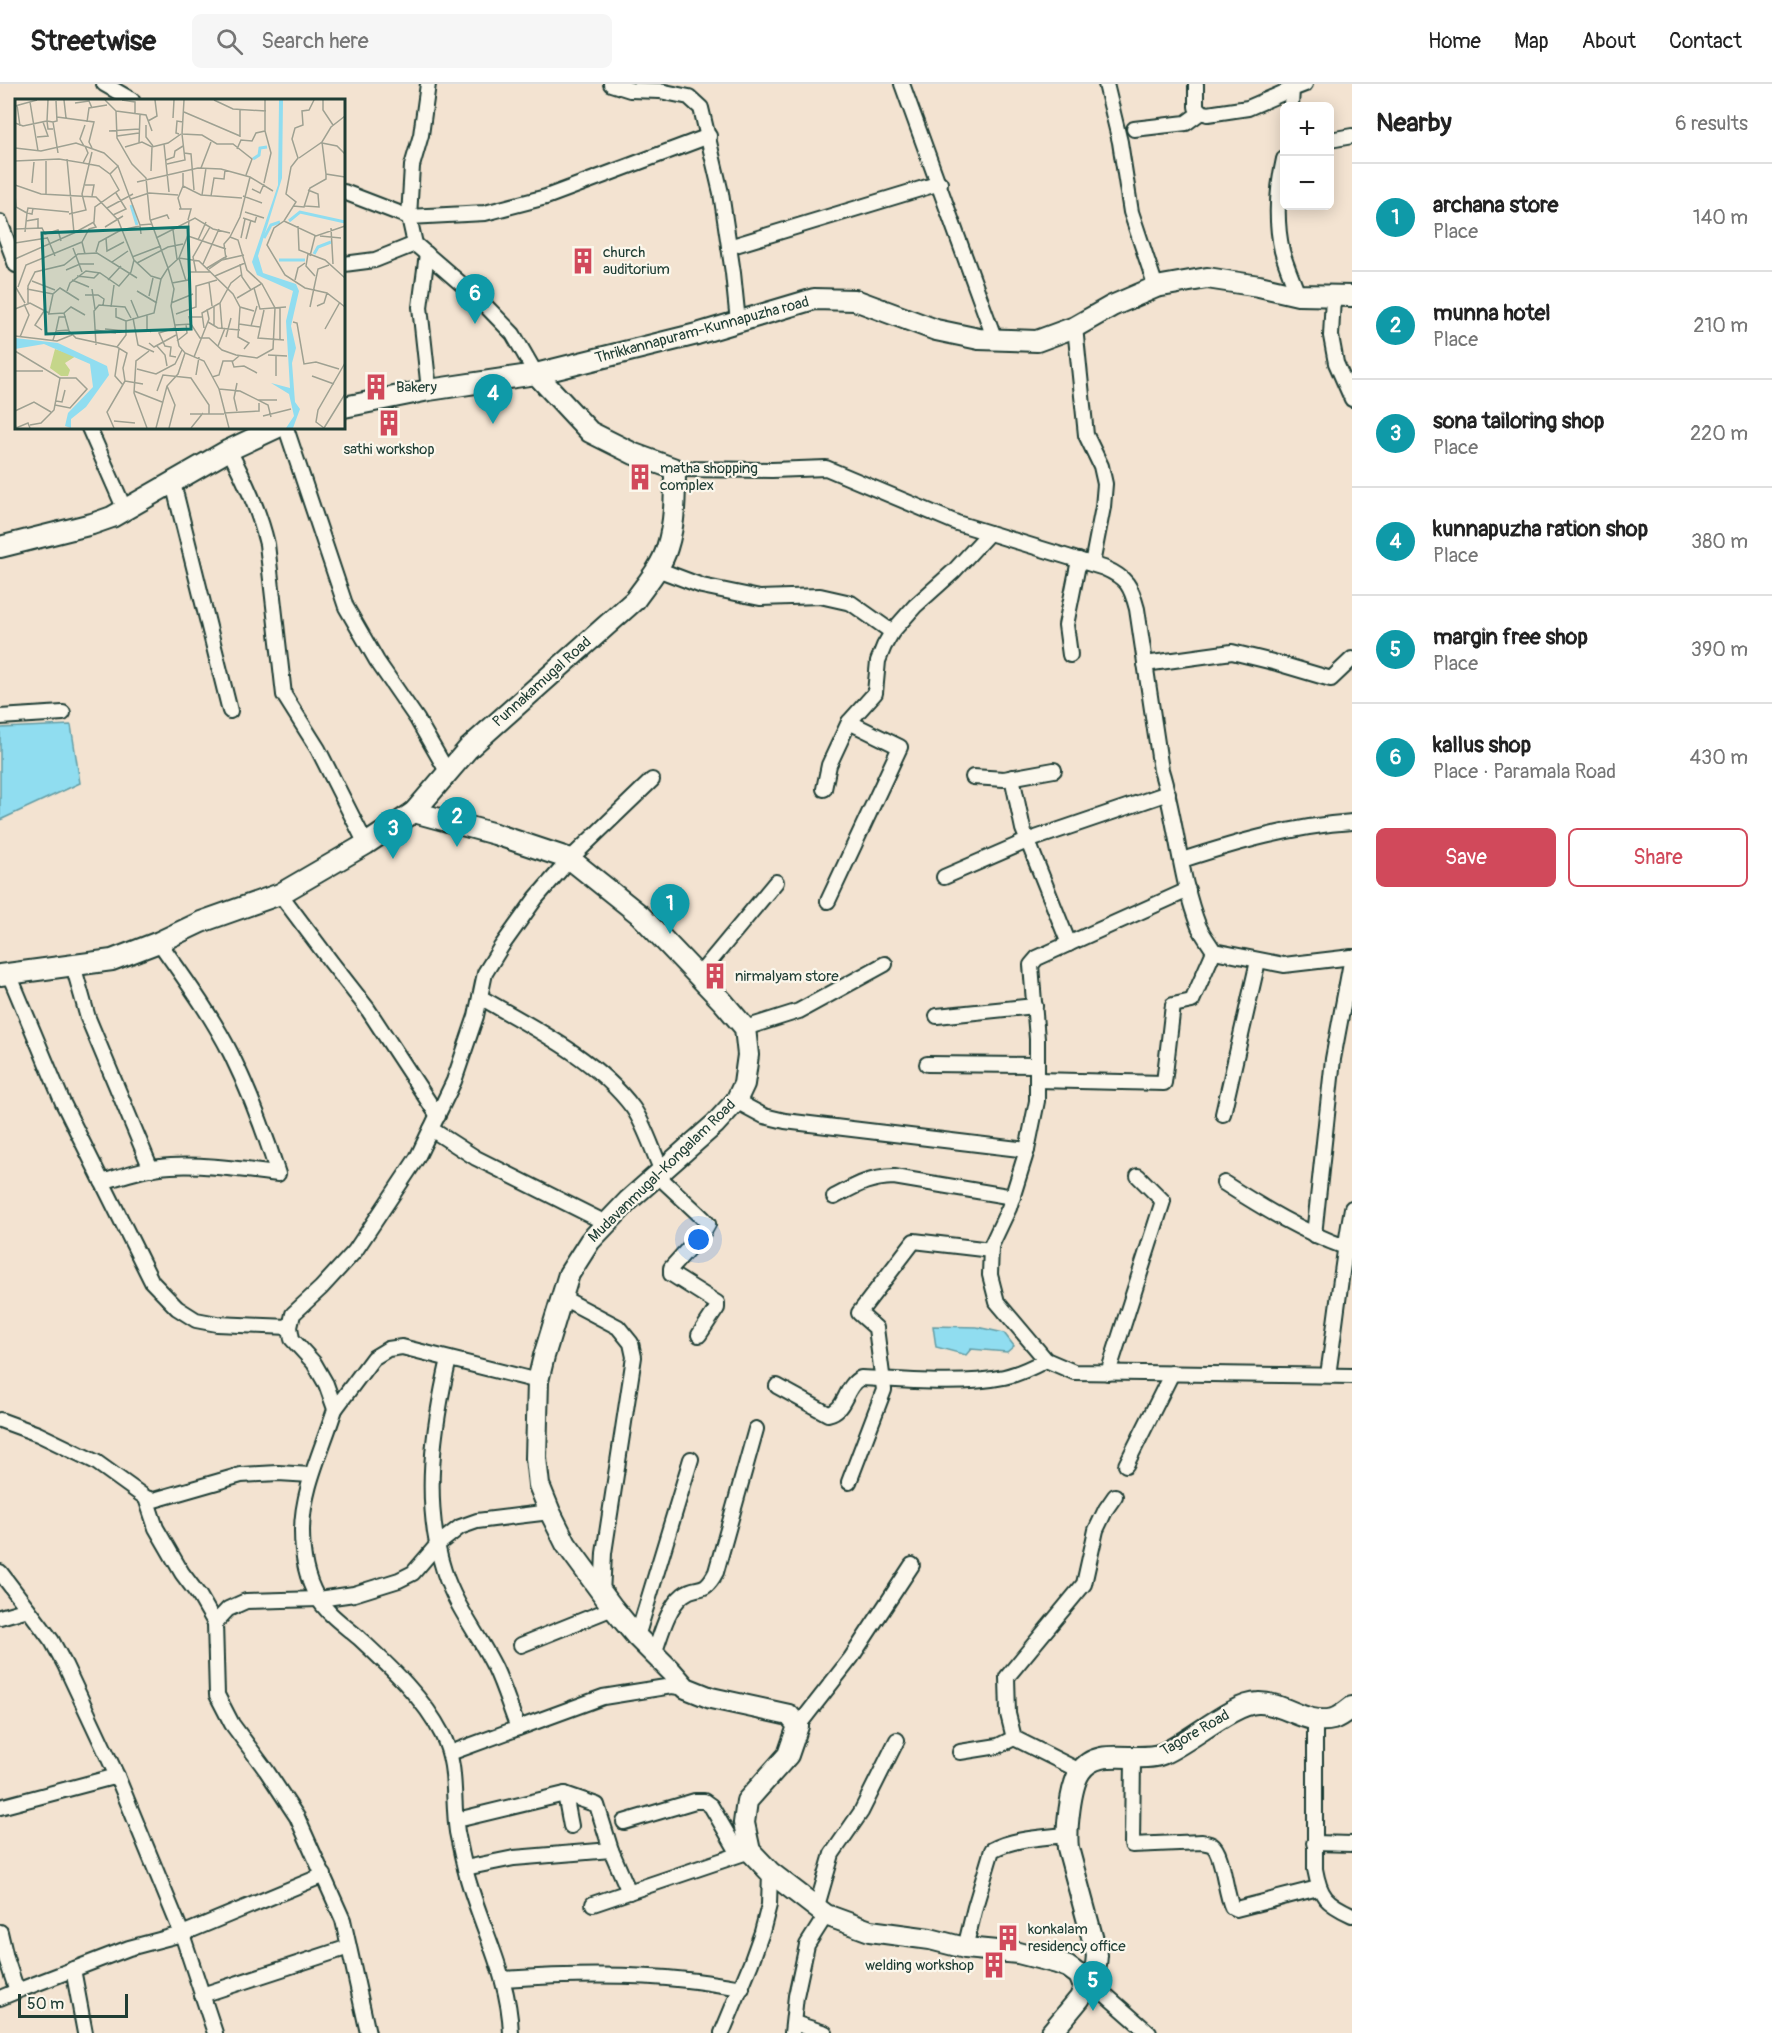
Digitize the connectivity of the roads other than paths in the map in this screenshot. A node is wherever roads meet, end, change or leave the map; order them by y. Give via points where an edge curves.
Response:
1 (428, 84) edge
2 (611, 84) edge
3 (903, 84) edge
4 (1106, 84) edge
5 (1197, 84) edge
6 (112, 86) edge
7 (1298, 87) edge
8 (131, 99) edge
9 (1292, 102) edge
10 (1201, 112) junction
11 (1134, 129) dead end
12 (709, 136) junction
13 (1352, 136) edge
14 (1334, 139) edge
15 (1280, 177) edge
16 (940, 183) junction
17 (345, 192) edge
18 (409, 217) junction
19 (0, 222) edge
20 (415, 244) junction
21 (729, 247) junction
22 (427, 254) junction
23 (15, 262) edge
24 (345, 264) edge
25 (1156, 287) junction
26 (1298, 295) junction
27 (1343, 296) edge
28 (738, 322) junction
29 (1075, 327) junction
30 (995, 340) junction
31 (536, 374) junction
32 (429, 390) junction
33 (1352, 399) edge
34 (345, 407) edge
35 (89, 429) edge
36 (274, 429) edge
37 (286, 429) edge
38 (229, 450) junction
39 (675, 469) junction
40 (173, 483) junction
41 (125, 510) junction
42 (989, 533) junction
43 (0, 547) edge
44 (1085, 562) junction
45 (657, 569) junction
46 (892, 632) junction
47 (1070, 655) dead end
48 (1352, 659) edge
49 (1145, 664) junction
50 (230, 711) dead end
51 (63, 713) dead end
52 (0, 717) edge
53 (849, 722) junction
54 (1054, 770) dead end
55 (448, 773) junction
56 (973, 777) dead end
57 (1012, 777) junction
58 (652, 780) dead end
59 (824, 789) dead end
60 (1168, 793) junction
61 (414, 812) junction
62 (1352, 822) edge
63 (1027, 841) junction
64 (366, 844) junction
65 (570, 859) junction
66 (1182, 860) junction
67 (944, 877) dead end
68 (776, 882) dead end
69 (1188, 890) junction
70 (280, 894) junction
71 (828, 901) dead end
72 (159, 942) junction
73 (1070, 944) junction
74 (1214, 951) junction
75 (1352, 957) edge
76 (1258, 961) junction
77 (885, 964) dead end
78 (73, 965) junction
79 (5, 975) edge
80 (698, 976) junction
81 (480, 997) junction
82 (1035, 1006) junction
83 (937, 1016) dead end
84 (745, 1028) junction
85 (927, 1064) dead end
86 (1037, 1065) junction
87 (1037, 1080) junction
88 (736, 1101) junction
89 (1223, 1114) dead end
90 (438, 1116) junction
91 (431, 1129) junction
92 (1027, 1150) junction
93 (151, 1169) junction
94 (660, 1173) junction
95 (1138, 1176) dead end
96 (102, 1182) junction
97 (1224, 1183) dead end
98 (834, 1197) dead end
99 (1012, 1197) junction
100 (1352, 1208) edge
101 (608, 1224) junction
102 (1314, 1235) junction
103 (1345, 1247) junction
104 (991, 1250) junction
105 (1346, 1296) edge
106 (561, 1297) junction
107 (290, 1327) junction
108 (699, 1335) dead end
109 (449, 1359) junction
110 (1046, 1360) junction
111 (1108, 1373) junction
112 (1172, 1373) junction
113 (1328, 1375) junction
114 (1352, 1376) edge
115 (883, 1378) junction
116 (538, 1381) junction
117 (777, 1386) dead end
118 (335, 1409) junction
119 (0, 1420) edge
120 (756, 1430) dead end
121 (691, 1458) dead end
122 (1126, 1466) dead end
123 (311, 1475) junction
124 (849, 1482) dead end
125 (1116, 1496) dead end
126 (146, 1498) junction
127 (550, 1512) junction
128 (437, 1545) junction
129 (912, 1565) dead end
130 (0, 1572) edge
131 (318, 1599) junction
132 (608, 1601) junction
133 (27, 1609) junction
134 (0, 1617) edge
135 (215, 1623) junction
136 (637, 1637) junction
137 (521, 1645) dead end
138 (654, 1654) junction
139 (686, 1688) junction
140 (1352, 1707) edge
141 (1315, 1719) junction
142 (798, 1726) junction
143 (518, 1728) junction
144 (1014, 1738) junction
145 (897, 1740) dead end
146 (960, 1752) dead end
147 (450, 1753) junction
148 (1133, 1757) junction
149 (1080, 1771) junction
150 (117, 1776) junction
151 (565, 1794) junction
152 (0, 1807) edge
153 (457, 1820) junction
154 (624, 1822) dead end
155 (571, 1826) dead end
156 (1066, 1835) junction
157 (1314, 1843) junction
158 (1352, 1844) edge
159 (611, 1850) junction
160 (745, 1853) junction
161 (465, 1868) junction
162 (770, 1872) junction
163 (324, 1875) junction
164 (1318, 1888) junction
165 (629, 1892) junction
166 (593, 1904) dead end
167 (822, 1911) junction
168 (1352, 1915) edge
169 (0, 1932) edge
170 (182, 1934) junction
171 (349, 1947) junction
172 (965, 1948) junction
173 (73, 1969) junction
174 (503, 1979) junction
175 (1088, 1984) junction
176 (742, 1988) junction
177 (17, 1991) junction
178 (202, 1995) junction
179 (0, 1998) edge
180 (793, 2028) edge
181 (85, 2033) edge
182 (215, 2033) edge
183 (368, 2033) edge
184 (511, 2033) edge
185 (722, 2033) edge
186 (825, 2033) edge
187 (1051, 2033) edge
188 (1149, 2033) edge

1 - 18 street via 412,166
2 - 12 street via 689,98 701,108
3 - 16 street
4 - 25 street via 1131,212
5 - 10 street via 1196,107
6 - 8 street
7 - 9 street
7 - 10 street via 1248,108
10 - 11 street via 1186,123
12 - 18 street via 557,193 485,213
12 - 21 street
13 - 14 street
15 - 26 street via 1276,214 1282,253
16 - 21 street
16 - 30 street
17 - 18 street
18 - 20 street
19 - 23 street
20 - 22 street
20 - 24 street via 375,260
21 - 28 street
22 - 31 street via 513,333
22 - 32 street via 420,307
25 - 26 street, Thrikkannapuram-Kunnapuzha road via 1207,278
25 - 29 street, Thrikkannapuram-Kunnapuzha road
26 - 27 street, Thrikkannapuram-Kunnapuzha road
27 - 33 street via 1331,336 1336,363
28 - 30 street, Thrikkannapuram-Kunnapuzha road via 814,299 855,300 936,330
28 - 31 street, Thrikkannapuram-Kunnapuzha road
29 - 30 street, Thrikkannapuram-Kunnapuzha road via 1037,341
29 - 44 street via 1086,435 1101,466 1104,484 1103,507
31 - 32 street
31 - 39 street via 590,432
32 - 34 street
35 - 41 street
36 - 38 street
37 - 55 street via 346,607
38 - 40 street
38 - 64 street via 250,492 267,544 284,695 318,749
39 - 42 street via 826,468
39 - 45 street, Punnakamugal Road via 675,507 667,549
40 - 41 street
40 - 50 street
41 - 43 street via 92,524
42 - 44 street
42 - 46 street
44 - 47 street via 1066,625
44 - 49 street via 1120,575 1132,589
45 - 46 street via 702,586 760,598 820,596 851,603
45 - 55 street, Punnakamugal Road via 634,600 489,730
46 - 53 street via 878,661 875,693
48 - 49 street via 1331,679 1232,652
49 - 60 street
51 - 52 street
53 - 59 street via 829,765
53 - 71 street via 900,747
54 - 57 street
55 - 61 street, Punnakamugal Road
56 - 57 street
57 - 63 street
58 - 65 street
60 - 63 street
60 - 66 street
61 - 64 street, Punnakamugal Road
61 - 65 street
62 - 66 street via 1246,840
63 - 67 street
63 - 73 street
64 - 70 street, Punnakamugal Road
65 - 80 street via 640,915
65 - 81 street via 501,947 485,973
66 - 69 street
68 - 80 street
69 - 73 street
69 - 74 street via 1200,929
70 - 72 street, Punnakamugal Road via 201,922
70 - 90 street via 367,1008
72 - 78 street, Punnakamugal Road via 112,960
72 - 93 street via 231,1054 279,1174 212,1166
73 - 82 street via 1031,964
74 - 76 street
74 - 87 street via 1192,1001 1173,1005 1164,1083
75 - 76 street via 1284,965
75 - 102 street via 1333,1059
76 - 89 street
77 - 84 street via 799,1011
78 - 79 street, Punnakamugal Road
78 - 93 street via 88,1018
79 - 96 street
80 - 84 street
81 - 90 street via 454,1081
81 - 94 street via 580,1058 610,1081 634,1109
82 - 83 street
82 - 86 street
84 - 88 street, Mudavanmugal-Kongalam Road via 748,1055 744,1084
85 - 86 street
86 - 87 street
87 - 92 street
88 - 92 street via 764,1116 784,1121
88 - 94 street, Mudavanmugal-Kongalam Road
90 - 91 street
91 - 101 street via 476,1158
91 - 107 street via 417,1158 370,1230 342,1266 293,1314
92 - 99 street
93 - 96 street
94 - 101 street, Mudavanmugal-Kongalam Road
94 - 108 street via 708,1224 671,1268 671,1274 717,1303
95 - 111 street via 1163,1201
96 - 107 street via 152,1282 177,1308 196,1320 218,1324
97 - 102 street
98 - 99 street via 874,1178 894,1177
99 - 104 street
100 - 103 street
101 - 106 street, Mudavanmugal-Kongalam Road via 590,1241 569,1274
102 - 103 street
103 - 105 street
104 - 110 street via 990,1275 997,1302
104 - 115 street via 914,1241 859,1313 876,1328
105 - 113 street
106 - 116 street, Mudavanmugal-Kongalam Road
106 - 132 street via 618,1327 630,1343 634,1357 604,1553
107 - 118 street via 292,1339 314,1363 326,1384
109 - 116 street
109 - 118 street via 402,1347 388,1349 373,1358
109 - 128 street via 434,1444 432,1499
110 - 111 street via 1074,1372
110 - 115 street via 1005,1377 978,1381
111 - 112 street
112 - 113 street
112 - 122 street
113 - 114 street
115 - 117 street via 854,1381 841,1408 828,1414
115 - 124 street via 884,1390
116 - 127 street, Mudavanmugal-Kongalam Road via 536,1458 539,1485
118 - 123 street
119 - 126 street via 96,1462
120 - 138 street via 716,1572 708,1585 682,1596 670,1612
121 - 136 street
123 - 126 street via 241,1475 154,1500
123 - 131 street via 302,1530 309,1581
125 - 144 street via 1096,1530 1084,1584 1007,1677 1008,1714
126 - 135 street via 156,1528
127 - 128 street via 477,1521 460,1527
127 - 132 street, Mudavanmugal-Kongalam Road via 566,1544
128 - 131 street via 413,1573 399,1580 354,1594
128 - 143 street via 444,1573 495,1668
129 - 142 street via 851,1658
130 - 133 street
131 - 135 street via 246,1601 228,1609
131 - 147 street via 423,1705
132 - 136 street, Mudavanmugal-Kongalam Road
132 - 137 street
133 - 134 street
133 - 150 street via 65,1665
135 - 163 street via 217,1695 232,1724 297,1817
136 - 138 street, Mudavanmugal-Kongalam Road
138 - 139 street, Mudavanmugal-Kongalam Road
139 - 142 street, Mudavanmugal-Kongalam Road via 711,1698 789,1715
139 - 143 street via 672,1686 603,1697
140 - 141 street via 1333,1719
141 - 148 street, Tagore Road via 1257,1702 1240,1706 1159,1755
141 - 157 street
142 - 160 street via 788,1755 747,1801
143 - 147 street
144 - 146 street via 998,1746
144 - 149 street
145 - 167 street via 861,1812 832,1854
147 - 153 street
148 - 149 street, Tagore Road via 1096,1759
148 - 164 street via 1132,1845 1212,1845 1218,1852 1228,1899 1236,1909
149 - 156 street
150 - 152 street
150 - 170 street
151 - 153 street
151 - 155 street
151 - 159 street via 597,1805
153 - 161 street
154 - 160 street via 704,1801
156 - 172 street via 1016,1841 992,1850
156 - 175 street via 1096,1955 1096,1968
157 - 158 street
157 - 164 street
159 - 161 street via 514,1858
159 - 165 street
160 - 162 street
160 - 165 street
161 - 174 street
162 - 167 street
162 - 176 street via 769,1905
163 - 170 street
163 - 171 street via 343,1920
164 - 168 street via 1328,1901
165 - 166 street
167 - 172 street via 870,1931
167 - 180 street via 807,1945
169 - 177 street
170 - 173 street
170 - 178 street
171 - 178 street
171 - 183 street
172 - 175 street via 1018,1953 1057,1963
173 - 177 street
173 - 181 street
174 - 176 street via 642,1977
174 - 184 street
175 - 187 street
175 - 188 street
176 - 185 street
177 - 179 street
178 - 182 street
180 - 186 street

